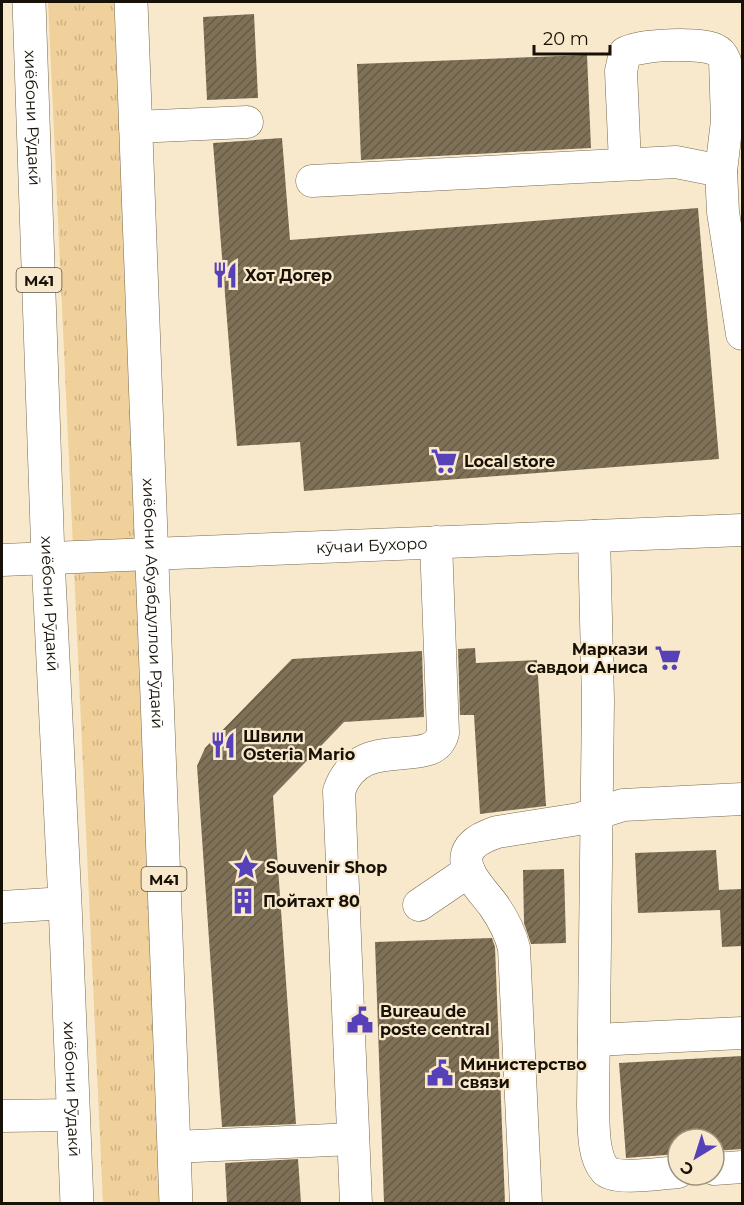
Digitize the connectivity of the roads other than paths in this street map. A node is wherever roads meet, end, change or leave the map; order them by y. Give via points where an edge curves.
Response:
1 (29, 2) edge
2 (131, 2) edge
3 (247, 122) dead end
4 (135, 128) junction
5 (625, 164) junction
6 (721, 171) junction
7 (312, 181) dead end
8 (742, 334) edge
9 (742, 530) edge
10 (594, 536) junction
11 (436, 542) junction
12 (151, 554) junction
13 (48, 558) junction
14 (2, 560) edge
15 (742, 800) edge
16 (597, 813) junction
17 (469, 872) junction
18 (65, 903) junction
19 (419, 905) dead end
20 (2, 907) edge
21 (742, 1033) edge
22 (594, 1040) junction
23 (73, 1115) junction
24 (2, 1116) edge
25 (353, 1139) junction
26 (174, 1148) junction
27 (742, 1167) edge
28 (726, 1168) edge
29 (666, 1173) edge
30 (77, 1203) edge
31 (176, 1203) edge
32 (356, 1203) edge
33 (526, 1203) edge

1 - 13 highway, хиёбони Рӯдакӣ / M41
2 - 4 highway, хиёбони Абуабдуллои Рӯдакӣ / M41
3 - 4 street
4 - 12 highway, хиёбони Абуабдуллои Рӯдакӣ / M41
5 - 6 street via 675,162
5 - 6 street via 621,71 625,53 638,48 699,46 716,49 725,61 727,121
5 - 7 street
6 - 8 street via 723,212
9 - 10 street, кӯчаи Бухоро
10 - 11 street, кӯчаи Бухоро
10 - 16 street
11 - 12 street, кӯчаи Бухоро
11 - 25 street via 441,741 427,751 375,755 349,772 339,791
12 - 13 street, кӯчаи Бухоро
12 - 26 highway, хиёбони Абуабдуллои Рӯдакӣ / M41
13 - 14 street, кӯчаи Бухоро
13 - 18 highway, хиёбони Рӯдакӣ / M41
15 - 16 street via 633,804
16 - 17 street via 485,836 469,850
16 - 22 street
17 - 19 street
17 - 33 street via 501,917 514,948
18 - 20 street
18 - 23 highway, хиёбони Рӯдакӣ / M41
21 - 22 street
22 - 29 street via 595,1129 604,1169 620,1175
23 - 24 street
23 - 30 highway, хиёбони Рӯдакӣ / M41
25 - 26 street
25 - 32 street
26 - 31 highway, хиёбони Абуабдуллои Рӯдакӣ / M41
27 - 28 street

